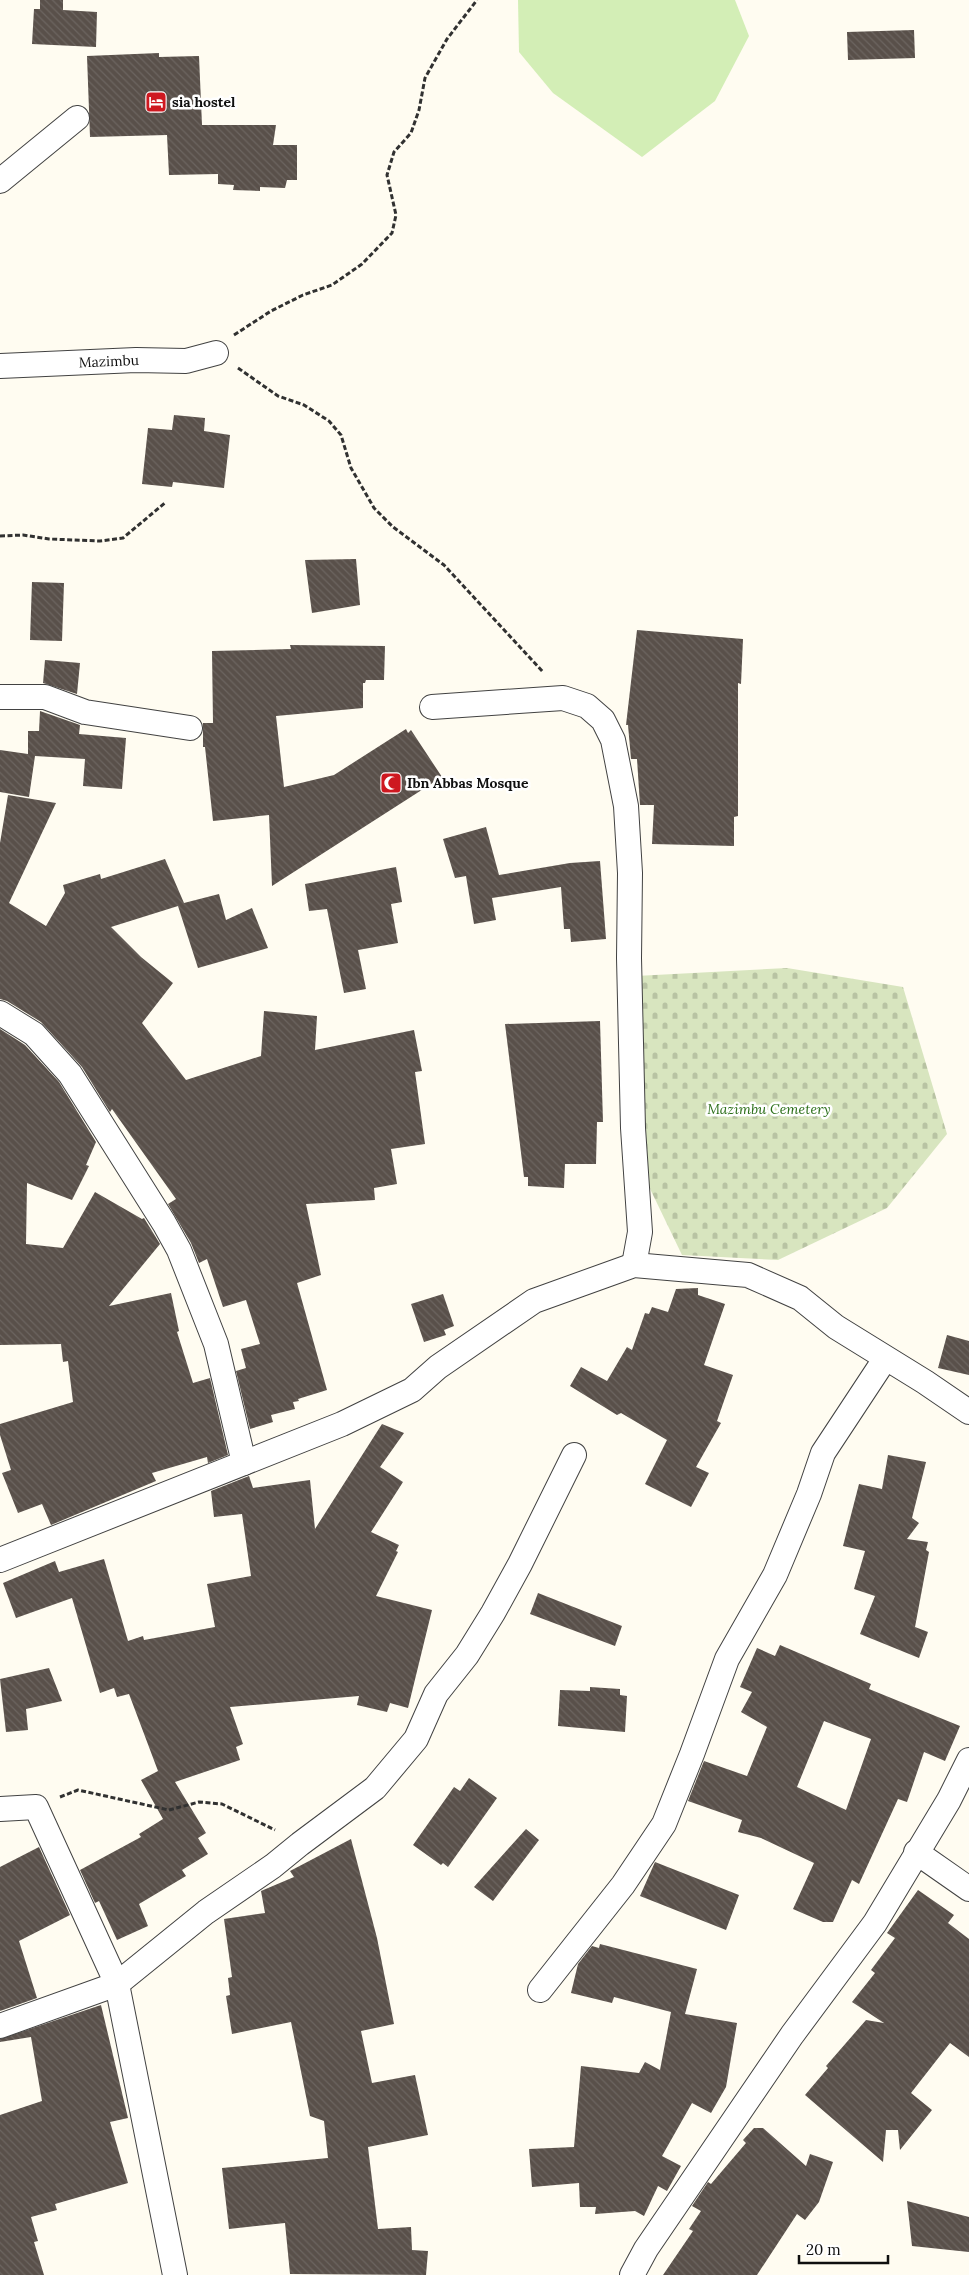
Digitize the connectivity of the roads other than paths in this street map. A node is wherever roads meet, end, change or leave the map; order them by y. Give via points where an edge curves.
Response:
1 (77, 118) dead end
2 (0, 181) edge
3 (216, 354) road end
4 (0, 366) edge
5 (0, 697) edge
6 (432, 707) dead end
7 (190, 728) dead end
8 (0, 1013) edge
9 (634, 1265) junction
10 (886, 1359) junction
11 (969, 1412) edge
12 (574, 1455) dead end
13 (244, 1463) junction
14 (0, 1560) edge
15 (969, 1760) edge
16 (0, 1809) edge
17 (916, 1852) junction
18 (969, 1889) edge
19 (117, 1984) junction
20 (540, 1990) dead end
21 (0, 2026) edge
22 (175, 2275) edge
23 (632, 2275) edge

1 - 2 street
3 - 4 street, Mazimbu via 186,360
5 - 7 street via 45,697 85,712
6 - 9 street via 563,698 587,706 603,720 614,740 626,806 630,873 633,1128 640,1232
8 - 13 street via 34,1034 70,1074 172,1236 216,1344
9 - 10 street via 748,1275 800,1298 836,1327
9 - 13 street via 534,1301 438,1367 412,1390 342,1424
10 - 11 street
10 - 20 street via 823,1452 775,1574 727,1660 664,1824 623,1885
12 - 19 street via 511,1580 467,1655 436,1694 416,1740 375,1788 273,1866 206,1912
13 - 14 street
15 - 17 street via 949,1800
16 - 19 street via 36,1807
17 - 18 street
17 - 23 street via 874,1923 792,2036 646,2249
19 - 21 street
19 - 22 street

